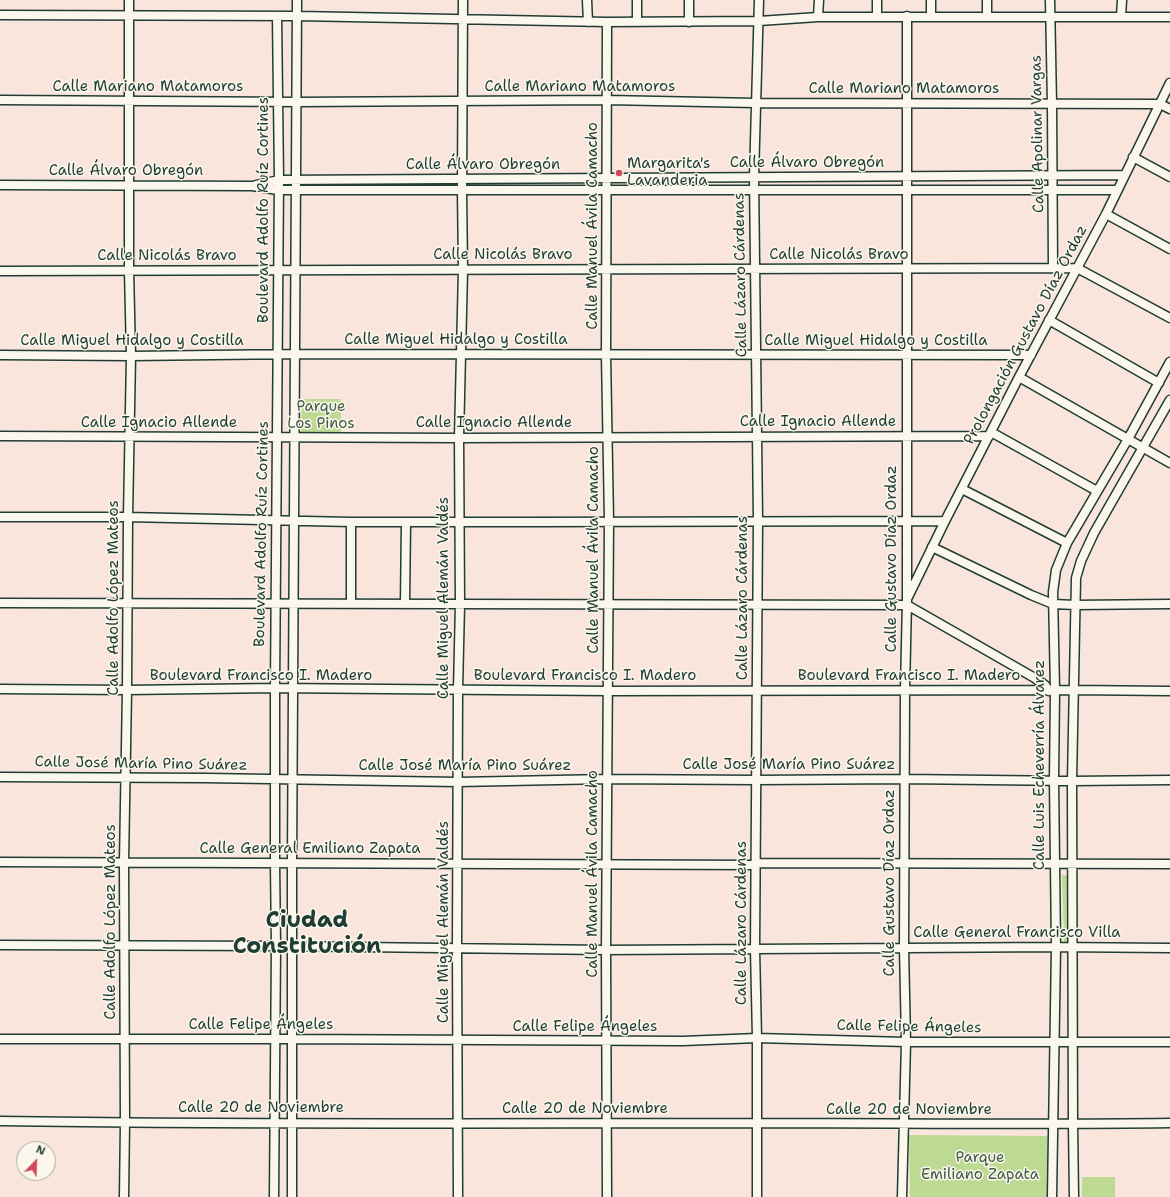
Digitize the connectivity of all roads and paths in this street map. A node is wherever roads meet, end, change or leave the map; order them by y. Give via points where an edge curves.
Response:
1 (129, 0) edge
2 (297, 0) edge
3 (462, 0) edge
4 (587, 0) edge
5 (636, 0) edge
6 (689, 0) edge
7 (759, 0) edge
8 (819, 0) edge
9 (877, 0) edge
10 (932, 0) edge
11 (987, 0) edge
12 (1050, 0) edge
13 (1122, 0) edge
14 (0, 15) edge
15 (129, 16) junction
16 (277, 16) junction
17 (298, 16) junction
18 (907, 16) junction
19 (932, 16) junction
20 (818, 17) junction
21 (877, 17) junction
22 (987, 17) junction
23 (1049, 17) junction
24 (1121, 17) junction
25 (1170, 17) edge
26 (463, 18) junction
27 (759, 21) junction
28 (588, 22) junction
29 (607, 22) junction
30 (637, 22) junction
31 (689, 22) junction
32 (1170, 83) edge
33 (0, 100) edge
34 (607, 100) junction
35 (130, 101) junction
36 (279, 101) junction
37 (463, 101) junction
38 (297, 102) junction
39 (907, 102) junction
40 (756, 103) junction
41 (1052, 104) junction
42 (1160, 104) junction
43 (1170, 109) edge
44 (1133, 157) junction
45 (1124, 175) junction
46 (907, 176) junction
47 (1053, 176) junction
48 (754, 177) junction
49 (1170, 177) edge
50 (606, 178) junction
51 (462, 179) junction
52 (279, 180) junction
53 (297, 180) junction
54 (0, 185) edge
55 (129, 185) junction
56 (252, 186) junction
57 (278, 190) junction
58 (297, 190) junction
59 (462, 190) junction
60 (607, 190) junction
61 (754, 190) junction
62 (907, 190) junction
63 (1053, 190) junction
64 (1117, 190) junction
65 (1106, 214) junction
66 (1170, 249) edge
67 (907, 268) junction
68 (1053, 268) junction
69 (1077, 268) junction
70 (606, 269) junction
71 (754, 269) junction
72 (129, 270) junction
73 (278, 270) junction
74 (296, 270) junction
75 (463, 270) junction
76 (0, 271) edge
77 (1170, 318) edge
78 (1049, 320) junction
79 (277, 354) junction
80 (295, 354) junction
81 (460, 354) junction
82 (0, 355) edge
83 (606, 355) junction
84 (756, 355) junction
85 (907, 355) junction
86 (1031, 355) junction
87 (131, 356) junction
88 (1170, 362) edge
89 (1019, 376) junction
90 (1159, 383) junction
91 (1170, 400) edge
92 (990, 434) junction
93 (0, 436) edge
94 (129, 436) junction
95 (756, 436) junction
96 (295, 437) junction
97 (607, 437) junction
98 (907, 437) junction
99 (277, 438) junction
100 (458, 438) junction
101 (1128, 439) junction
102 (1143, 447) junction
103 (1170, 463) edge
104 (962, 489) junction
105 (1097, 491) junction
106 (0, 517) edge
107 (128, 517) junction
108 (276, 519) junction
109 (295, 520) junction
110 (609, 521) junction
111 (758, 521) junction
112 (945, 521) junction
113 (351, 522) junction
114 (406, 522) junction
115 (459, 522) junction
116 (907, 522) junction
117 (1067, 543) junction
118 (932, 547) junction
119 (907, 602) junction
120 (0, 603) edge
121 (128, 603) junction
122 (276, 604) junction
123 (293, 604) junction
124 (351, 604) junction
125 (405, 604) junction
126 (460, 604) junction
127 (609, 604) junction
128 (1053, 604) junction
129 (1170, 604) edge
130 (758, 605) junction
131 (1075, 605) junction
132 (275, 688) junction
133 (0, 689) edge
134 (293, 689) junction
135 (127, 690) junction
136 (458, 690) junction
137 (608, 690) junction
138 (756, 690) junction
139 (905, 690) junction
140 (1074, 690) junction
141 (1052, 691) junction
142 (1170, 691) edge
143 (0, 777) edge
144 (126, 778) junction
145 (607, 778) junction
146 (904, 779) junction
147 (275, 780) junction
148 (293, 780) junction
149 (756, 780) junction
150 (1054, 780) junction
151 (1170, 780) edge
152 (1072, 781) junction
153 (458, 782) junction
154 (0, 862) edge
155 (124, 862) junction
156 (275, 863) junction
157 (292, 863) junction
158 (755, 863) junction
159 (904, 863) junction
160 (458, 864) junction
161 (607, 864) junction
162 (1055, 864) junction
163 (1072, 864) junction
164 (1170, 864) edge
165 (0, 945) edge
166 (124, 946) junction
167 (276, 946) junction
168 (293, 946) junction
169 (457, 947) junction
170 (904, 947) junction
171 (1056, 947) junction
172 (1073, 947) junction
173 (1170, 948) edge
174 (755, 949) junction
175 (606, 950) junction
176 (757, 1038) junction
177 (0, 1039) edge
178 (124, 1039) junction
179 (275, 1039) junction
180 (292, 1039) junction
181 (458, 1040) junction
182 (608, 1041) junction
183 (906, 1042) junction
184 (1055, 1042) junction
185 (1073, 1042) junction
186 (1170, 1042) edge
187 (0, 1121) edge
188 (291, 1122) junction
189 (125, 1123) junction
190 (274, 1123) junction
191 (458, 1123) junction
192 (757, 1123) junction
193 (904, 1123) junction
194 (1170, 1123) edge
195 (607, 1124) junction
196 (1053, 1124) junction
197 (1073, 1124) junction
198 (124, 1197) edge
199 (274, 1197) edge
200 (292, 1197) edge
201 (458, 1197) edge
202 (607, 1197) edge
203 (757, 1197) edge
204 (902, 1197) edge
205 (1052, 1197) edge
206 (1074, 1197) edge

1 - 15 street, Calle Adolfo López Mateos
2 - 17 street, Boulevard Adolfo Ruíz Cortines
3 - 26 street, Calle Miguel Alemán Valdés
4 - 28 street
5 - 30 street
6 - 31 street
7 - 27 street, Calle Lázaro Cárdenas
8 - 20 street
9 - 21 street
10 - 19 street
11 - 22 street
12 - 23 street, Calle Apolinar Vargas
13 - 24 street
14 - 15 street
15 - 16 street
15 - 35 street, Calle Adolfo López Mateos
16 - 17 street
16 - 36 street, Boulevard Adolfo Ruíz Cortines
17 - 26 street
17 - 38 street, Boulevard Adolfo Ruíz Cortines
18 - 19 street
18 - 21 street
18 - 39 street, Calle Gustavo Díaz Ordaz
19 - 22 street
20 - 21 street
20 - 27 street
22 - 23 street
23 - 24 street
23 - 41 street, Calle Apolinar Vargas
24 - 25 street
26 - 28 street
26 - 37 street, Calle Miguel Alemán Valdés
27 - 31 street
27 - 40 street, Calle Lázaro Cárdenas
28 - 29 street
29 - 30 street
29 - 34 street, Calle Manuel Ávila Camacho
30 - 31 street
32 - 42 street, Prolongación Gustavo Díaz Ordaz
33 - 35 street, Calle Mariano Matamoros
34 - 37 street, Calle Mariano Matamoros
34 - 40 street, Calle Mariano Matamoros
34 - 50 street, Calle Manuel Ávila Camacho
35 - 36 street, Calle Mariano Matamoros
35 - 55 street, Calle Adolfo López Mateos
36 - 38 street, Calle Mariano Matamoros
36 - 52 street, Boulevard Adolfo Ruíz Cortines
37 - 38 street, Calle Mariano Matamoros
37 - 51 street, Calle Miguel Alemán Valdés
38 - 53 street, Boulevard Adolfo Ruíz Cortines
39 - 40 street, Calle Mariano Matamoros
39 - 41 street, Calle Mariano Matamoros
39 - 46 street, Calle Gustavo Díaz Ordaz
40 - 48 street, Calle Lázaro Cárdenas
41 - 42 street, Calle Mariano Matamoros
41 - 47 street, Calle Apolinar Vargas
42 - 43 street
42 - 44 street, Prolongación Gustavo Díaz Ordaz
44 - 45 street, Prolongación Gustavo Díaz Ordaz
44 - 49 street
45 - 47 street, Calle Álvaro Obregón
45 - 64 street, Prolongación Gustavo Díaz Ordaz
46 - 47 street, Calle Álvaro Obregón
46 - 48 street, Calle Álvaro Obregón
46 - 62 street, Calle Gustavo Díaz Ordaz
47 - 63 street, Calle Apolinar Vargas
48 - 50 street, Calle Álvaro Obregón
48 - 61 street, Calle Lázaro Cárdenas
50 - 51 street, Calle Álvaro Obregón
50 - 60 street, Calle Manuel Ávila Camacho
51 - 53 street, Calle Álvaro Obregón
51 - 59 street, Calle Miguel Alemán Valdés
52 - 53 street, Calle Álvaro Obregón
52 - 56 street, Calle Álvaro Obregón
52 - 57 street, Boulevard Adolfo Ruíz Cortines
53 - 58 street, Boulevard Adolfo Ruíz Cortines
54 - 55 street, Calle Álvaro Obregón
55 - 56 street, Calle Álvaro Obregón
55 - 72 street, Calle Adolfo López Mateos
56 - 57 street, Calle Álvaro Obregón
57 - 58 street, Calle Álvaro Obregón
57 - 73 street, Boulevard Adolfo Ruíz Cortines
58 - 59 street, Calle Álvaro Obregón
58 - 74 street, Boulevard Adolfo Ruíz Cortines
59 - 60 street, Calle Álvaro Obregón
59 - 75 street, Calle Miguel Alemán Valdés
60 - 61 street, Calle Álvaro Obregón
60 - 70 street, Calle Manuel Ávila Camacho
61 - 62 street, Calle Álvaro Obregón
61 - 71 street, Calle Lázaro Cárdenas
62 - 63 street, Calle Álvaro Obregón
62 - 67 street, Calle Gustavo Díaz Ordaz
63 - 64 street, Calle Álvaro Obregón
63 - 68 street, Calle Apolinar Vargas
64 - 65 street, Prolongación Gustavo Díaz Ordaz
65 - 66 street
65 - 69 street, Prolongación Gustavo Díaz Ordaz
67 - 68 street, Calle Nicolás Bravo
67 - 71 street, Calle Nicolás Bravo
67 - 85 street, Calle Gustavo Díaz Ordaz
68 - 69 street, Calle Nicolás Bravo
69 - 77 street
69 - 78 street, Prolongación Gustavo Díaz Ordaz
70 - 71 street, Calle Nicolás Bravo
70 - 75 street, Calle Nicolás Bravo
70 - 83 street, Calle Manuel Ávila Camacho
71 - 84 street, Calle Lázaro Cárdenas
72 - 73 street, Calle Nicolás Bravo
72 - 76 street, Calle Nicolás Bravo
72 - 87 street, Calle Adolfo López Mateos
73 - 74 street, Calle Nicolás Bravo
73 - 79 street, Boulevard Adolfo Ruíz Cortines
74 - 75 street, Calle Nicolás Bravo
74 - 80 street, Boulevard Adolfo Ruíz Cortines
75 - 81 street, Calle Miguel Alemán Valdés
78 - 86 street, Prolongación Gustavo Díaz Ordaz
78 - 90 street
79 - 80 street, Calle Miguel Hidalgo y Costilla
79 - 87 street, Calle Miguel Hidalgo y Costilla
79 - 99 street, Boulevard Adolfo Ruíz Cortines
80 - 81 street, Calle Miguel Hidalgo y Costilla
80 - 96 street, Boulevard Adolfo Ruíz Cortines
81 - 83 street, Calle Miguel Hidalgo y Costilla
81 - 100 street, Calle Miguel Alemán Valdés
82 - 87 street, Calle Miguel Hidalgo y Costilla
83 - 84 street, Calle Miguel Hidalgo y Costilla
83 - 97 street, Calle Manuel Ávila Camacho
84 - 85 street, Calle Miguel Hidalgo y Costilla
84 - 95 street, Calle Lázaro Cárdenas
85 - 86 street, Calle Miguel Hidalgo y Costilla
85 - 98 street, Calle Gustavo Díaz Ordaz
86 - 89 street, Prolongación Gustavo Díaz Ordaz
87 - 94 street, Calle Adolfo López Mateos
88 - 90 street, Calle Luis Echeverría Álvarez
89 - 92 street, Prolongación Gustavo Díaz Ordaz
89 - 101 street
90 - 101 street, Calle Luis Echeverría Álvarez
91 - 102 street
92 - 98 street, Calle Ignacio Allende
92 - 104 street, Prolongación Gustavo Díaz Ordaz
92 - 105 street
93 - 94 street, Calle Ignacio Allende
94 - 99 street, Calle Ignacio Allende
94 - 107 street, Calle Adolfo López Mateos
95 - 97 street, Calle Ignacio Allende
95 - 98 street, Calle Ignacio Allende
95 - 111 street, Calle Lázaro Cárdenas
96 - 99 street, Calle Ignacio Allende
96 - 100 street, Calle Ignacio Allende
96 - 109 street, Boulevard Adolfo Ruíz Cortines
97 - 100 street, Calle Ignacio Allende
97 - 110 street, Calle Manuel Ávila Camacho
98 - 116 street, Calle Gustavo Díaz Ordaz
99 - 108 street, Boulevard Adolfo Ruíz Cortines
100 - 115 street, Calle Miguel Alemán Valdés
101 - 102 street
101 - 105 street, Calle Luis Echeverría Álvarez
102 - 103 street
102 - 131 street via 1081,561 1076,578
104 - 112 street, Prolongación Gustavo Díaz Ordaz
104 - 117 street
105 - 117 street, Calle Luis Echeverría Álvarez
106 - 107 street
107 - 108 street
107 - 121 street, Calle Adolfo López Mateos
108 - 109 street
108 - 122 street, Boulevard Adolfo Ruíz Cortines
109 - 113 street
109 - 123 street, Boulevard Adolfo Ruíz Cortines
110 - 111 street
110 - 115 street
110 - 127 street, Calle Manuel Ávila Camacho
111 - 116 street
111 - 130 street, Calle Lázaro Cárdenas
112 - 116 street
112 - 118 street, Prolongación Gustavo Díaz Ordaz
113 - 114 street
113 - 124 street
114 - 115 street
114 - 125 street
115 - 126 street, Calle Miguel Alemán Valdés
116 - 119 street, Calle Gustavo Díaz Ordaz
117 - 128 street, Calle Luis Echeverría Álvarez via 1055,575
118 - 119 street, Prolongación Gustavo Díaz Ordaz
118 - 128 street
119 - 130 street
119 - 139 street, Calle Gustavo Díaz Ordaz
119 - 141 street
120 - 121 street
121 - 122 street
121 - 135 street, Calle Adolfo López Mateos
122 - 123 street
122 - 132 street, Boulevard Adolfo Ruíz Cortines
123 - 124 street
123 - 134 street, Boulevard Adolfo Ruíz Cortines
124 - 125 street
125 - 126 street
126 - 127 street
126 - 136 street, Calle Miguel Alemán Valdés
127 - 130 street
127 - 137 street, Calle Manuel Ávila Camacho
128 - 131 street
128 - 141 street, Calle Luis Echeverría Álvarez
129 - 131 street
130 - 138 street, Calle Lázaro Cárdenas
131 - 140 street
132 - 134 street, Boulevard Francisco I. Madero
132 - 135 street, Boulevard Francisco I. Madero
132 - 147 street, Boulevard Adolfo Ruíz Cortines
133 - 135 street, Boulevard Francisco I. Madero
134 - 136 street, Boulevard Francisco I. Madero
134 - 148 street, Boulevard Adolfo Ruíz Cortines
135 - 144 street, Calle Adolfo López Mateos
136 - 137 street, Boulevard Francisco I. Madero
136 - 153 street, Calle Miguel Alemán Valdés
137 - 138 street, Boulevard Francisco I. Madero
137 - 145 street, Calle Manuel Ávila Camacho
138 - 139 street, Boulevard Francisco I. Madero
138 - 149 street, Calle Lázaro Cárdenas
139 - 141 street, Boulevard Francisco I. Madero
139 - 146 street, Calle Gustavo Díaz Ordaz
140 - 141 street, Boulevard Francisco I. Madero
140 - 142 street, Boulevard Francisco I. Madero
140 - 152 street
141 - 150 street, Calle Luis Echeverría Álvarez
143 - 144 street, Calle José María Pino Suárez
144 - 147 street, Calle José María Pino Suárez
144 - 155 street, Calle Adolfo López Mateos
145 - 149 street, Calle José María Pino Suárez
145 - 153 street, Calle José María Pino Suárez
145 - 161 street, Calle Manuel Ávila Camacho
146 - 149 street, Calle José María Pino Suárez
146 - 150 street, Calle José María Pino Suárez
146 - 159 street, Calle Gustavo Díaz Ordaz
147 - 148 street, Calle José María Pino Suárez
147 - 156 street, Boulevard Adolfo Ruíz Cortines
148 - 153 street, Calle José María Pino Suárez
148 - 157 street, Boulevard Adolfo Ruíz Cortines
149 - 158 street, Calle Lázaro Cárdenas
150 - 152 street, Calle José María Pino Suárez
150 - 162 street, Calle Luis Echeverría Álvarez
151 - 152 street, Calle José María Pino Suárez
152 - 163 street
153 - 160 street, Calle Miguel Alemán Valdés
154 - 155 street, Calle General Emiliano Zapata
155 - 156 street, Calle General Emiliano Zapata
155 - 166 street, Calle Adolfo López Mateos
156 - 157 street, Calle General Emiliano Zapata
156 - 167 street, Boulevard Adolfo Ruíz Cortines
157 - 160 street, Calle General Emiliano Zapata
157 - 168 street, Boulevard Adolfo Ruíz Cortines
158 - 159 street, Calle General Emiliano Zapata
158 - 161 street, Calle General Emiliano Zapata
158 - 174 street, Calle Lázaro Cárdenas
159 - 162 street, Calle General Emiliano Zapata
159 - 170 street, Calle Gustavo Díaz Ordaz
160 - 161 street, Calle General Emiliano Zapata
160 - 169 street, Calle Miguel Alemán Valdés
161 - 175 street, Calle Manuel Ávila Camacho
162 - 163 street, Calle General Emiliano Zapata
162 - 171 street, Calle Luis Echeverría Álvarez
163 - 164 street, Calle General Emiliano Zapata
163 - 172 street
165 - 166 street, Calle General Francisco Villa
166 - 167 street, Calle General Francisco Villa
166 - 178 street, Calle Adolfo López Mateos
167 - 168 street, Calle General Francisco Villa
167 - 179 street, Boulevard Adolfo Ruíz Cortines
168 - 169 street, Calle General Francisco Villa
168 - 180 street, Boulevard Adolfo Ruíz Cortines
169 - 175 street, Calle General Francisco Villa
169 - 181 street, Calle Miguel Alemán Valdés
170 - 171 street, Calle General Francisco Villa
170 - 174 street, Calle General Francisco Villa
170 - 183 street, Calle Gustavo Díaz Ordaz
171 - 172 street, Calle General Francisco Villa
171 - 184 street, Calle Luis Echeverría Álvarez
172 - 173 street, Calle General Francisco Villa
172 - 185 street
174 - 175 street, Calle General Francisco Villa
174 - 176 street, Calle Lázaro Cárdenas
175 - 182 street, Calle Manuel Ávila Camacho
176 - 182 street, Calle Felipe Ángeles
176 - 183 street, Calle Felipe Ángeles
176 - 192 street, Calle Lázaro Cárdenas
177 - 178 street, Calle Felipe Ángeles
178 - 179 street, Calle Felipe Ángeles
178 - 189 street, Calle Adolfo López Mateos
179 - 180 street, Calle Felipe Ángeles
179 - 190 street, Boulevard Adolfo Ruíz Cortines
180 - 181 street, Calle Felipe Ángeles
180 - 188 street, Boulevard Adolfo Ruíz Cortines
181 - 182 street, Calle Felipe Ángeles
181 - 191 street, Calle Miguel Alemán Valdés
182 - 195 street, Calle Manuel Ávila Camacho
183 - 184 street, Calle Felipe Ángeles
183 - 193 street, Calle Gustavo Díaz Ordaz
184 - 185 street, Calle Felipe Ángeles
184 - 196 street, Calle Luis Echeverría Álvarez
185 - 186 street, Calle Felipe Ángeles
185 - 197 street
187 - 189 street, Calle 20 de Noviembre
188 - 190 street, Calle 20 de Noviembre
188 - 191 street, Calle 20 de Noviembre
188 - 200 street, Boulevard Adolfo Ruíz Cortines
189 - 190 street, Calle 20 de Noviembre
189 - 198 street, Calle Adolfo López Mateos
190 - 199 street, Boulevard Adolfo Ruíz Cortines
191 - 195 street, Calle 20 de Noviembre
191 - 201 street, Calle Miguel Alemán Valdés
192 - 193 street, Calle 20 de Noviembre
192 - 195 street, Calle 20 de Noviembre
192 - 203 street, Calle Lázaro Cárdenas
193 - 196 street, Calle 20 de Noviembre
193 - 204 street, Calle Gustavo Díaz Ordaz
194 - 197 street, Calle 20 de Noviembre
195 - 202 street, Calle Manuel Ávila Camacho
196 - 197 street, Calle 20 de Noviembre
196 - 205 street, Calle Luis Echeverría Álvarez
197 - 206 street

